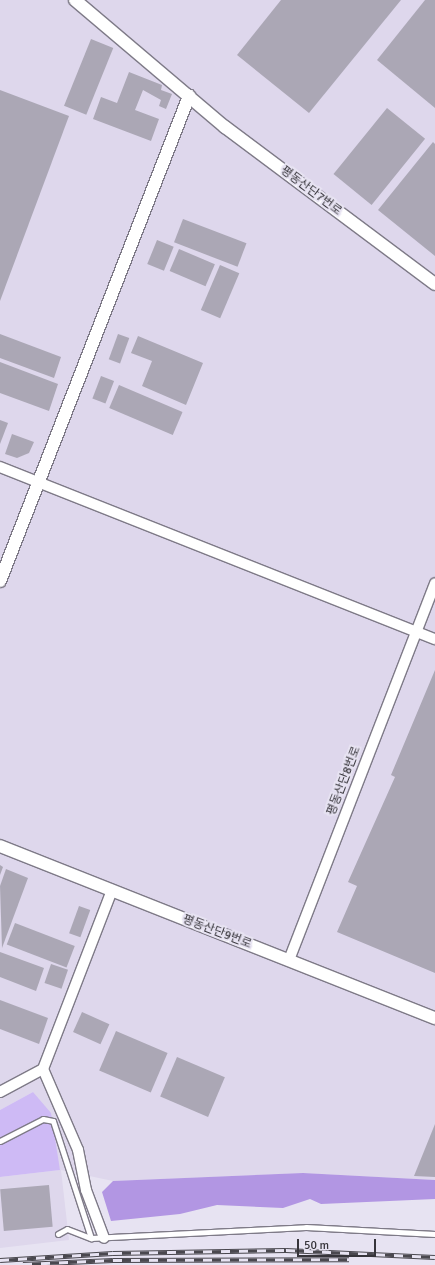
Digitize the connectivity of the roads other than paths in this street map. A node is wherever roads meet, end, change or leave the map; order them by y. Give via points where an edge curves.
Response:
1 (75, 0) edge
2 (189, 96) junction
3 (435, 284) edge
4 (0, 467) edge
5 (39, 482) junction
6 (0, 581) edge
7 (435, 583) edge
8 (416, 631) junction
9 (435, 639) edge
10 (0, 846) edge
11 (112, 890) junction
12 (288, 960) junction
13 (435, 1018) edge
14 (43, 1069) junction
15 (0, 1092) edge
16 (0, 1141) edge
17 (58, 1234) dead end
18 (435, 1234) edge
19 (91, 1238) junction
20 (104, 1238) junction

1 - 2 street, 평동산단7번로
2 - 3 street, 평동산단7번로
2 - 5 street
4 - 5 street
5 - 6 street
5 - 8 street
7 - 8 street
8 - 9 street
8 - 12 street, 평동산단8번로
10 - 11 street, 평동산단9번로
11 - 12 street, 평동산단9번로
11 - 14 street
12 - 13 street, 평동산단9번로
14 - 15 street
14 - 20 street via 78,1150 86,1190
16 - 19 lane via 43,1119 53,1121
17 - 19 lane via 67,1229
18 - 20 lane via 306,1228
19 - 20 lane

